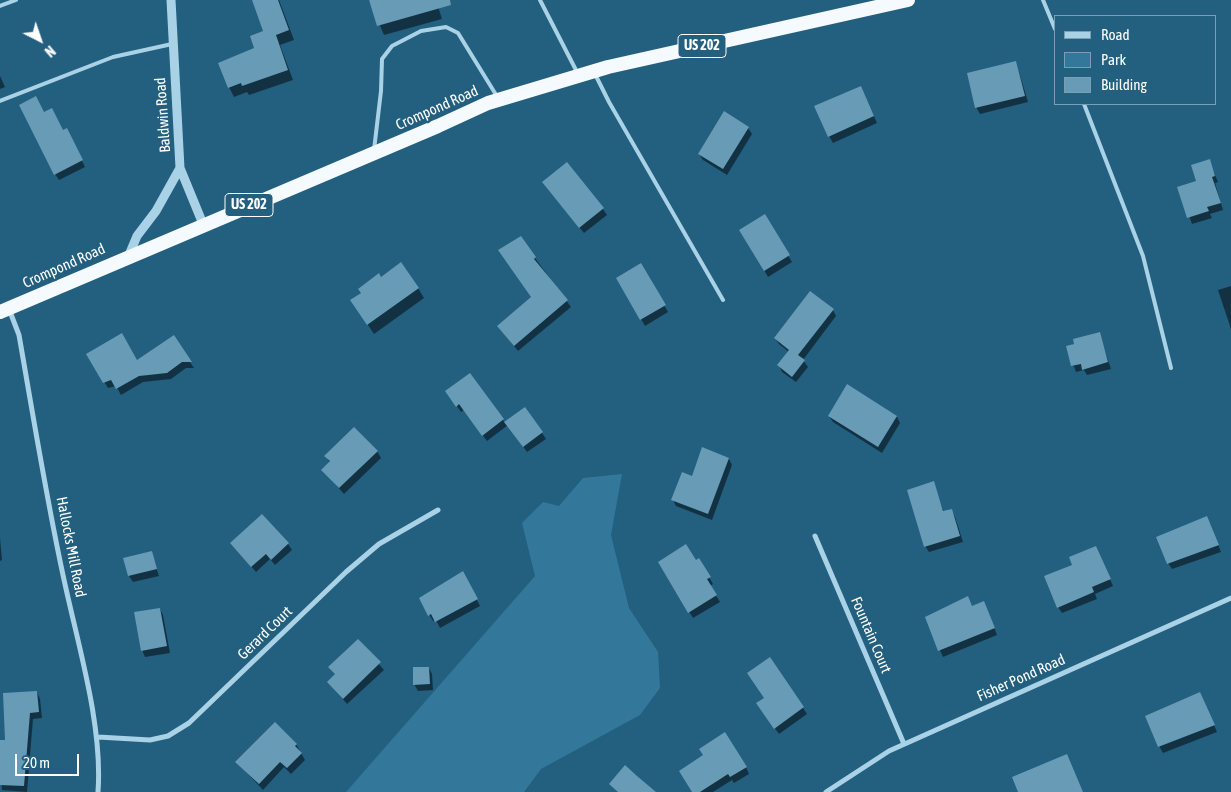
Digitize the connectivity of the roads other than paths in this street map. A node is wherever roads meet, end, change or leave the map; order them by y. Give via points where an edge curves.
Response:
1 (16, 0) edge
2 (171, 0) edge
3 (540, 0) edge
4 (1043, 0) edge
5 (899, 1) edge
6 (0, 6) edge
7 (1054, 27) edge
8 (172, 44) junction
9 (594, 71) junction
10 (579, 76) junction
11 (499, 100) junction
12 (0, 101) edge
13 (1084, 105) edge
14 (374, 152) junction
15 (180, 168) junction
16 (203, 224) junction
17 (129, 256) junction
18 (722, 300) dead end
19 (4, 310) edge
20 (1171, 368) dead end
21 (438, 510) dead end
22 (815, 536) dead end
23 (1231, 598) edge
24 (98, 737) junction
25 (904, 744) junction
26 (98, 792) edge
27 (826, 792) edge

1 - 6 lane
2 - 8 street, Baldwin Road
3 - 10 lane
4 - 7 lane
5 - 9 highway, Crompond Road / US 202
8 - 12 lane via 113,57
8 - 15 street, Baldwin Road
9 - 10 highway, Crompond Road / US 202
9 - 18 lane via 608,102
10 - 11 highway, Crompond Road / US 202
11 - 14 highway, Crompond Road / US 202
11 - 14 lane via 458,33 446,27 422,31 392,46 382,59
13 - 20 lane via 1143,256
14 - 16 highway, Crompond Road / US 202
15 - 16 street, Baldwin Road
15 - 17 street via 156,211 137,236
16 - 17 highway, Crompond Road / US 202
17 - 19 highway, Crompond Road / US 202
19 - 24 street, Hallocks Mill Road via 18,335 58,553
21 - 24 street, Gerard Court via 379,544 346,572 189,723 168,736 150,740
22 - 25 street, Fountain Court
23 - 25 street, Fisher Pond Road
24 - 26 street, Hallocks Mill Road
25 - 27 street, Fisher Pond Road

